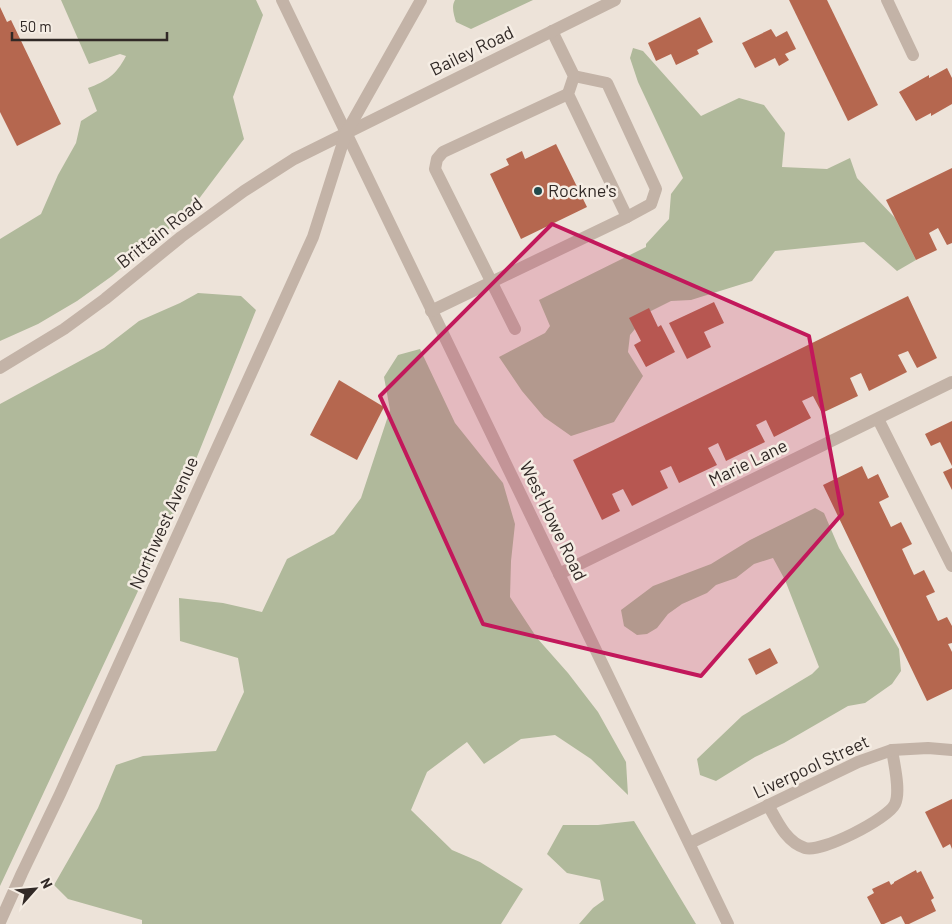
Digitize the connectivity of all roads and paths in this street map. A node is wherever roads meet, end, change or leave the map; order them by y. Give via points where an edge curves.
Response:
1 (282, 0) edge
2 (421, 0) edge
3 (615, 0) edge
4 (887, 0) edge
5 (552, 31) junction
6 (913, 55) dead end
7 (574, 76) junction
8 (568, 94) junction
9 (346, 133) junction
10 (627, 217) junction
11 (491, 282) junction
12 (431, 311) junction
13 (515, 329) dead end
14 (0, 368) edge
15 (952, 382) edge
16 (878, 419) junction
17 (952, 566) edge
18 (559, 574) junction
19 (892, 750) junction
20 (952, 750) edge
21 (768, 805) junction
22 (690, 843) junction
23 (0, 922) edge
24 (728, 924) edge

1 - 9 street, West Howe Road
2 - 9 street, Northwest Avenue
3 - 5 street, Bailey Road
4 - 6 street
5 - 7 street
5 - 9 street, Bailey Road
7 - 8 street
7 - 10 street via 607,84 656,189 651,204
8 - 10 street
8 - 11 street via 443,152 437,159 435,169
9 - 12 street, West Howe Road
9 - 14 street, Brittain Road via 294,159 244,190 92,309
9 - 23 street, Northwest Avenue via 313,237
10 - 11 street
11 - 12 street
11 - 13 street
12 - 18 street, West Howe Road
15 - 16 street, Marie Lane
16 - 17 street
16 - 18 street, Marie Lane
18 - 22 street, West Howe Road
19 - 20 street, Liverpool Street
19 - 21 street, Liverpool Street via 858,762
19 - 21 street via 898,790 896,804 878,820 827,845 806,849 795,844 785,834
21 - 22 street, Liverpool Street
22 - 24 street, West Howe Road

